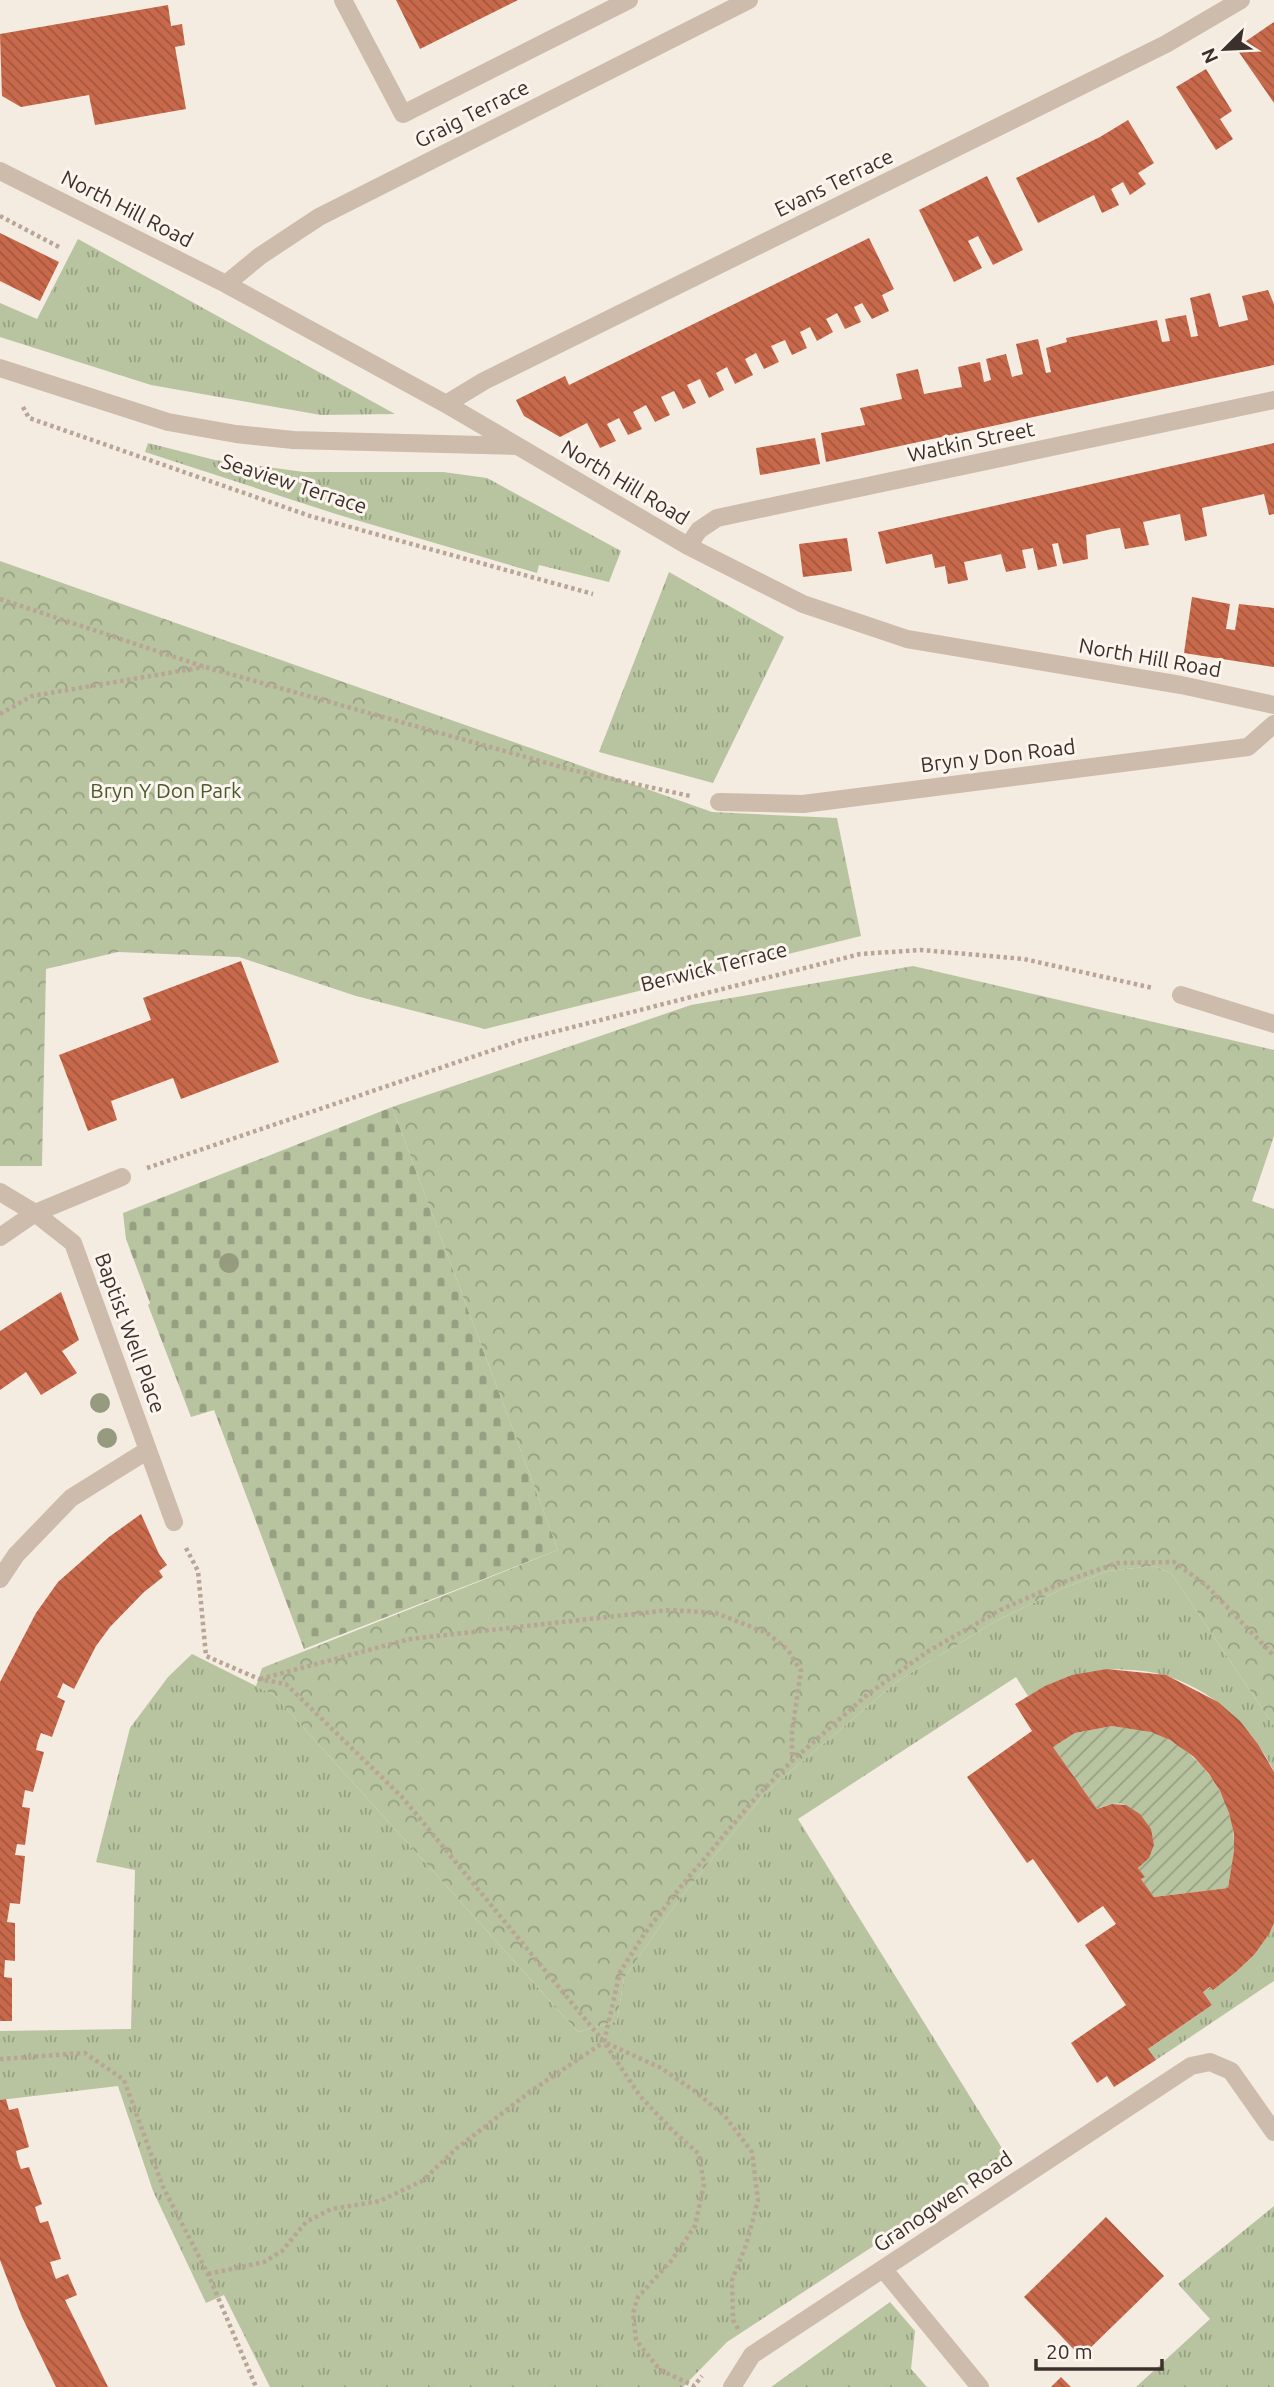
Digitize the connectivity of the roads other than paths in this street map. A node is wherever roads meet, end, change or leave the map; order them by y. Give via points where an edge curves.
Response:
1 (343, 0) edge
2 (629, 0) edge
3 (749, 0) edge
4 (1241, 0) edge
5 (0, 171) edge
6 (226, 284) junction
7 (0, 368) edge
8 (1274, 400) edge
9 (446, 404) junction
10 (520, 446) junction
11 (688, 547) junction
12 (1274, 705) edge
13 (1274, 724) edge
14 (719, 802) road end
15 (1181, 995) road end
16 (1274, 1024) edge
17 (122, 1177) dead end
18 (0, 1192) edge
19 (35, 1213) junction
20 (0, 1237) edge
21 (148, 1450) junction
22 (174, 1522) road end
23 (0, 1579) edge
24 (1274, 2132) edge
25 (884, 2270) junction
26 (732, 2387) edge
27 (980, 2387) edge

1 - 2 street via 403,114
3 - 6 street, Graig Terrace via 319,217
4 - 9 street, Evans Terrace via 1166,44 484,381
5 - 6 street, North Hill Road
6 - 9 street, North Hill Road
7 - 10 street, Seaview Terrace via 168,422 236,434 293,440
8 - 11 street, Watkin Street via 717,519 699,530
9 - 10 street, North Hill Road
10 - 11 street, North Hill Road
11 - 12 street, North Hill Road via 803,604 907,639
13 - 14 street, Bryn y Don Road via 1248,747 803,804
15 - 16 street
17 - 19 street
18 - 19 street, Baptist Well Place
19 - 20 street
19 - 21 street, Baptist Well Place via 73,1243
21 - 22 street, Baptist Well Place
21 - 23 street via 71,1498 16,1555
24 - 25 street, Granogwen Road via 1231,2071 1210,2062 1191,2066
25 - 26 street, Granogwen Road via 752,2355
25 - 27 street

